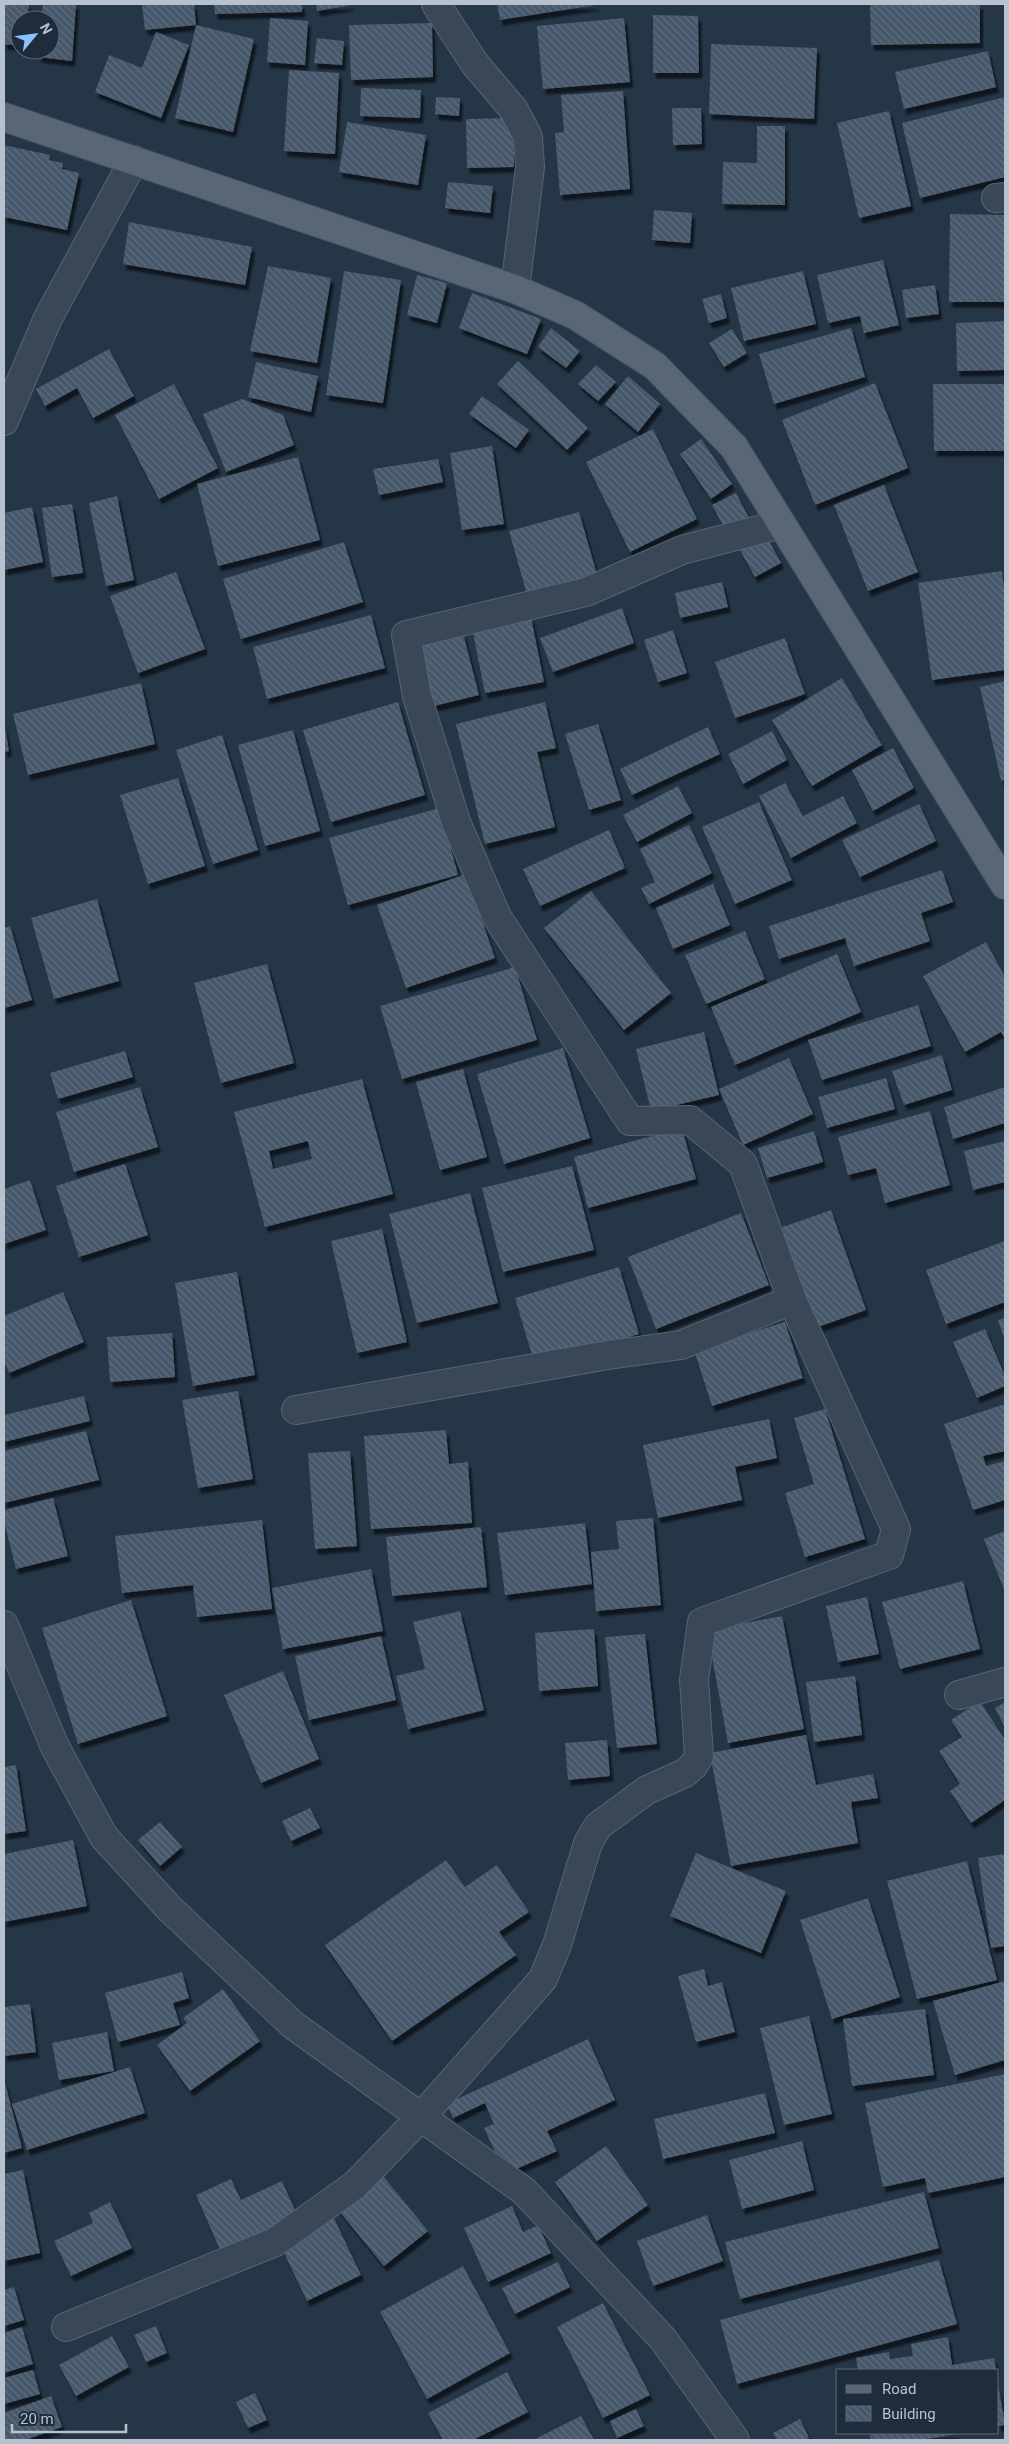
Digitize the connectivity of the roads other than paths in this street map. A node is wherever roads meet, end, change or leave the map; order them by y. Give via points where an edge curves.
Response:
1 (436, 4) edge
2 (4, 117) edge
3 (134, 160) junction
4 (515, 289) junction
5 (4, 421) edge
6 (781, 524) junction
7 (1005, 885) edge
8 (792, 1300) junction
9 (296, 1410) dead end
10 (4, 1625) edge
11 (14, 1676) edge
12 (1005, 1682) edge
13 (959, 1696) dead end
14 (421, 2117) junction
15 (66, 2327) dead end
16 (734, 2440) edge

1 - 4 street via 474,64 514,110 528,137 530,167
2 - 3 main road
3 - 4 main road
3 - 5 street via 48,318
4 - 6 main road via 575,314 655,366 734,447
6 - 7 main road
6 - 8 street via 682,550 586,592 406,635 417,696 456,822 497,917 630,1121 690,1120 743,1164
8 - 9 street via 681,1345
8 - 14 street via 896,1529 889,1555 702,1622 694,1680 699,1756 694,1765 685,1773 647,1790 598,1826 588,1843 557,1945 543,1979
10 - 11 street
11 - 14 street via 104,1837 170,1909 293,2025
12 - 13 street
14 - 15 street via 355,2185 275,2242
14 - 16 street via 524,2191 663,2339

